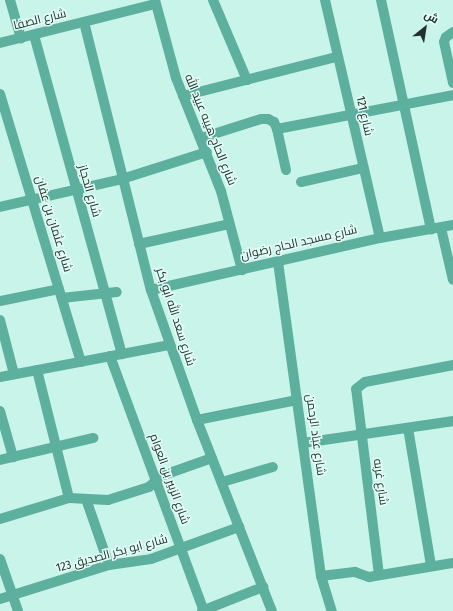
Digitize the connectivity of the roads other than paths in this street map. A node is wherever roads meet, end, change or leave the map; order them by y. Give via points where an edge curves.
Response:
1 (10, 0) edge
2 (213, 0) edge
3 (325, 0) edge
4 (381, 0) edge
5 (155, 2) edge
6 (84, 22) junction
7 (453, 32) edge
8 (34, 35) junction
9 (21, 38) junction
10 (0, 43) edge
11 (336, 56) junction
12 (247, 80) junction
13 (453, 83) edge
14 (453, 95) edge
15 (183, 96) junction
16 (1, 100) edge
17 (404, 104) junction
18 (350, 114) junction
19 (277, 129) junction
20 (201, 138) junction
21 (207, 152) junction
22 (362, 168) junction
23 (286, 170) dead end
24 (122, 179) junction
25 (301, 182) dead end
26 (75, 191) junction
27 (32, 201) junction
28 (0, 207) edge
29 (229, 224) junction
30 (453, 226) edge
31 (436, 229) junction
32 (380, 238) junction
33 (139, 244) junction
34 (278, 262) junction
35 (242, 270) junction
36 (453, 280) edge
37 (151, 290) junction
38 (117, 292) dead end
39 (60, 293) junction
40 (106, 293) junction
41 (0, 301) edge
42 (0, 320) edge
43 (170, 345) junction
44 (122, 354) junction
45 (110, 356) junction
46 (81, 362) junction
47 (453, 365) edge
48 (37, 370) junction
49 (14, 374) junction
50 (0, 377) edge
51 (297, 400) junction
52 (0, 411) edge
53 (197, 420) junction
54 (453, 421) edge
55 (408, 428) junction
56 (361, 434) junction
57 (93, 438) dead end
58 (303, 443) junction
59 (56, 447) junction
60 (13, 457) junction
61 (212, 458) junction
62 (0, 460) edge
63 (273, 467) dead end
64 (155, 480) junction
65 (222, 482) junction
66 (69, 498) junction
67 (86, 499) junction
68 (0, 519) edge
69 (239, 527) junction
70 (180, 549) junction
71 (0, 559) edge
72 (453, 563) edge
73 (109, 565) junction
74 (432, 566) junction
75 (380, 575) junction
76 (321, 576) junction
77 (263, 588) junction
78 (13, 595) junction
79 (0, 599) edge
80 (18, 611) edge
81 (203, 611) edge
82 (272, 611) edge
83 (332, 611) edge

1 - 9 street
2 - 12 street
3 - 11 street, شارع 121
4 - 17 street
5 - 6 street, شارع الصفا
5 - 15 street, شارع الحاج هيبه عبيد الله via 168,56
6 - 8 street, شارع الصفا
6 - 24 street, شارع سعد الله ابو بكر
7 - 13 street via 444,42
8 - 9 street, شارع الصفا
8 - 26 street, شارع الحجاز
9 - 10 street, شارع الصفا
11 - 12 street
11 - 18 street, شارع 121
12 - 15 street
14 - 17 street
15 - 20 street, شارع الحاج هيبه عبيد الله
16 - 27 street, شارع عثمان بن عفان
17 - 18 street
17 - 31 street
18 - 19 street
18 - 22 street, شارع 121
19 - 20 street via 274,122 261,119
19 - 23 street
20 - 21 street, شارع الحاج هيبه عبيد الله
21 - 24 street
21 - 29 street, شارع الحاج هيبه عبيد الله
22 - 25 street
22 - 32 street, شارع 121
24 - 26 street
24 - 33 street, شارع سعد الله ابو بكر
26 - 27 street
26 - 40 street, شارع الحجاز
27 - 28 street
27 - 39 street, شارع عثمان بن عفان
29 - 33 street
29 - 35 street, شارع الحاج هيبه عبيد الله
30 - 31 street, شارع مسجد الحاج رضوان
31 - 32 street, شارع مسجد الحاج رضوان
31 - 36 street
32 - 34 street, شارع مسجد الحاج رضوان
33 - 37 street, شارع سعد الله ابو بكر
34 - 35 street, شارع مسجد الحاج رضوان
34 - 51 street, شارع عباد الرحمن
35 - 37 street, شارع مسجد الحاج رضوان
37 - 43 street, شارع سعد الله ابو بكر
38 - 40 street
39 - 40 street
39 - 41 street
39 - 46 street, شارع عثمان بن عفان
40 - 44 street, شارع الحجاز
42 - 49 street
43 - 44 street
43 - 53 street, شارع سعد الله ابو بكر
44 - 45 street
45 - 46 street
45 - 64 street, شارع الزبير بن العوام
46 - 48 street
47 - 56 street, شارع غربه via 365,382 358,386 355,393
48 - 49 street
48 - 59 street
49 - 50 street
51 - 53 street
51 - 58 street, شارع عباد الرحمن
52 - 60 street
53 - 61 street, شارع سعد الله ابو بكر
54 - 55 street
55 - 56 street
55 - 74 street
56 - 58 street
56 - 75 street, شارع غربه
57 - 59 street
58 - 76 street, شارع عباد الرحمن
59 - 60 street
59 - 66 street
60 - 62 street
61 - 64 street
61 - 65 street, شارع سعد الله ابو بكر
63 - 65 street
64 - 67 street via 149,487 108,500
64 - 70 street, شارع الزبير بن العوام
65 - 69 street, شارع سعد الله ابو بكر
66 - 67 street
66 - 68 street
67 - 73 street
69 - 70 street, شارع ابو بكر الصديق 123
69 - 77 street, شارع سعد الله ابو بكر
70 - 73 street, شارع ابو بكر الصديق 123 via 150,559
70 - 81 street, شارع الزبير بن العوام
71 - 78 street
72 - 74 street
73 - 78 street, شارع ابو بكر الصديق 123
74 - 75 street
75 - 76 street via 366,577 355,572
76 - 83 street, شارع عباد الرحمن
77 - 81 street
77 - 82 street, شارع سعد الله ابو بكر
78 - 79 street, شارع ابو بكر الصديق 123
78 - 80 street

